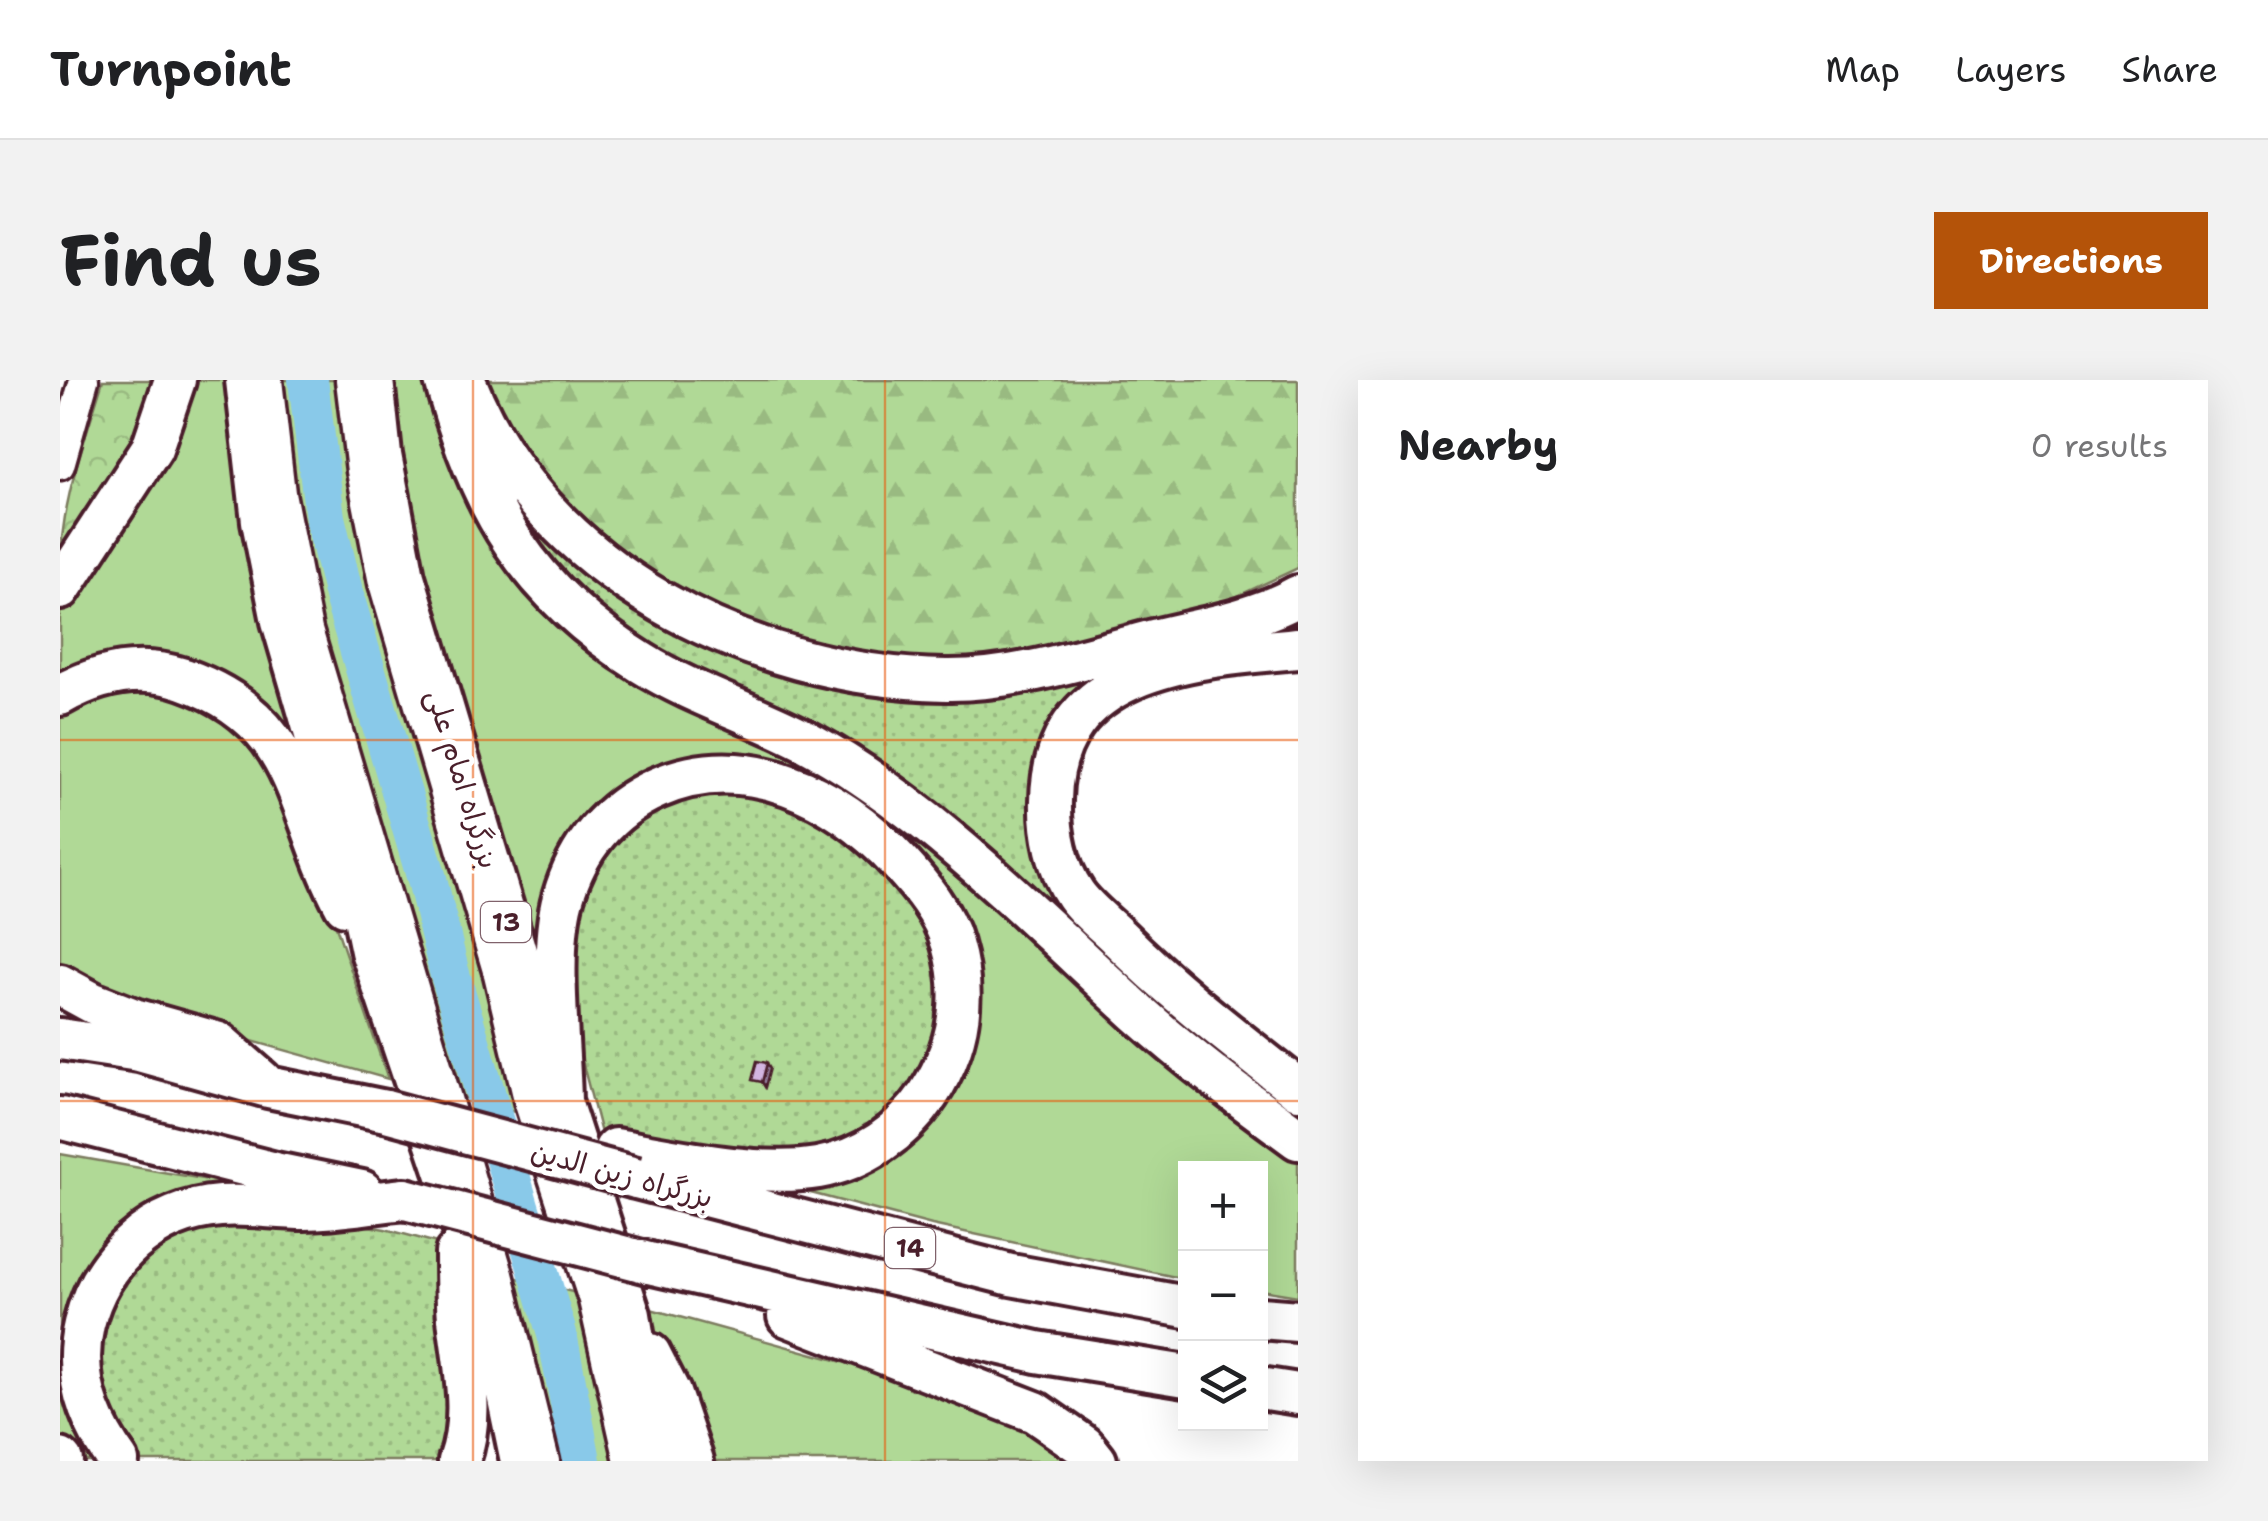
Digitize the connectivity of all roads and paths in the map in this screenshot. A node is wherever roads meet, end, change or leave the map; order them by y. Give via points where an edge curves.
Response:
1 (84, 380) edge
2 (174, 380) edge
3 (246, 380) edge
4 (268, 380) edge
5 (350, 380) edge
6 (373, 380) edge
7 (445, 380) edge
8 (465, 380) edge
9 (60, 465) edge
10 (60, 589) edge
11 (1298, 596) edge
12 (1244, 617) junction
13 (1298, 620) edge
14 (1298, 648) edge
15 (60, 696) edge
16 (371, 951) junction
17 (60, 985) edge
18 (60, 1039) edge
19 (268, 1087) junction
20 (1298, 1089) edge
21 (561, 1102) junction
22 (60, 1118) edge
23 (1298, 1140) edge
24 (626, 1164) junction
25 (404, 1199) junction
26 (455, 1199) junction
27 (648, 1263) junction
28 (1178, 1305) edge
29 (630, 1316) junction
30 (1268, 1319) edge
31 (1298, 1322) edge
32 (1178, 1375) edge
33 (1268, 1389) edge
34 (1298, 1394) edge
35 (118, 1461) edge
36 (459, 1461) edge
37 (521, 1461) edge
38 (545, 1461) edge
39 (629, 1461) edge
40 (654, 1461) edge
41 (694, 1461) edge
42 (1096, 1461) edge

1 - 9 street
2 - 10 highway via 152,448
3 - 16 highway via 262,521 282,621 354,866
4 - 38 street via 308,630 500,1274
5 - 39 street via 383,584 498,974 528,1104 593,1300
6 - 21 highway, بزرگراه امام علی / 13 via 404,577
7 - 23 highway via 466,453 503,530 575,614 643,664 807,741 867,778 1000,884 1210,1074
8 - 12 highway via 502,458 542,507 604,564 704,625 806,663 949,680 1008,674
11 - 12 highway
12 - 13 highway
14 - 20 highway via 1156,668 1108,689 1067,730 1051,775 1050,821 1076,894 1168,987
15 - 16 highway via 89,679 152,672 212,689 242,706 293,773 326,870
16 - 26 highway
17 - 19 highway via 134,1019 219,1042
18 - 19 highway, بزرگراه زین الدین / 14 via 139,1051
19 - 24 highway, بزرگراه زین الدین / 14, bridge via 386,1110 511,1145
21 - 24 highway via 557,927 572,870 610,816 672,782 739,773 811,793 885,846 938,911 959,982 952,1050 913,1116 876,1146 818,1168
21 - 29 highway, بزرگراه امام علی / 13
22 - 25 highway
24 - 28 highway, بزرگراه زین الدین / 14 via 1011,1274
25 - 27 highway, bridge
25 - 35 highway via 305,1209 199,1208 163,1220 130,1244 89,1307 80,1350 89,1412
26 - 36 highway via 468,1404
26 - 37 highway via 496,1341
27 - 32 highway via 1038,1352
27 - 42 highway via 1035,1412
29 - 40 highway, بزرگراه امام علی / 13
29 - 41 highway via 670,1392
30 - 31 highway
33 - 34 highway

